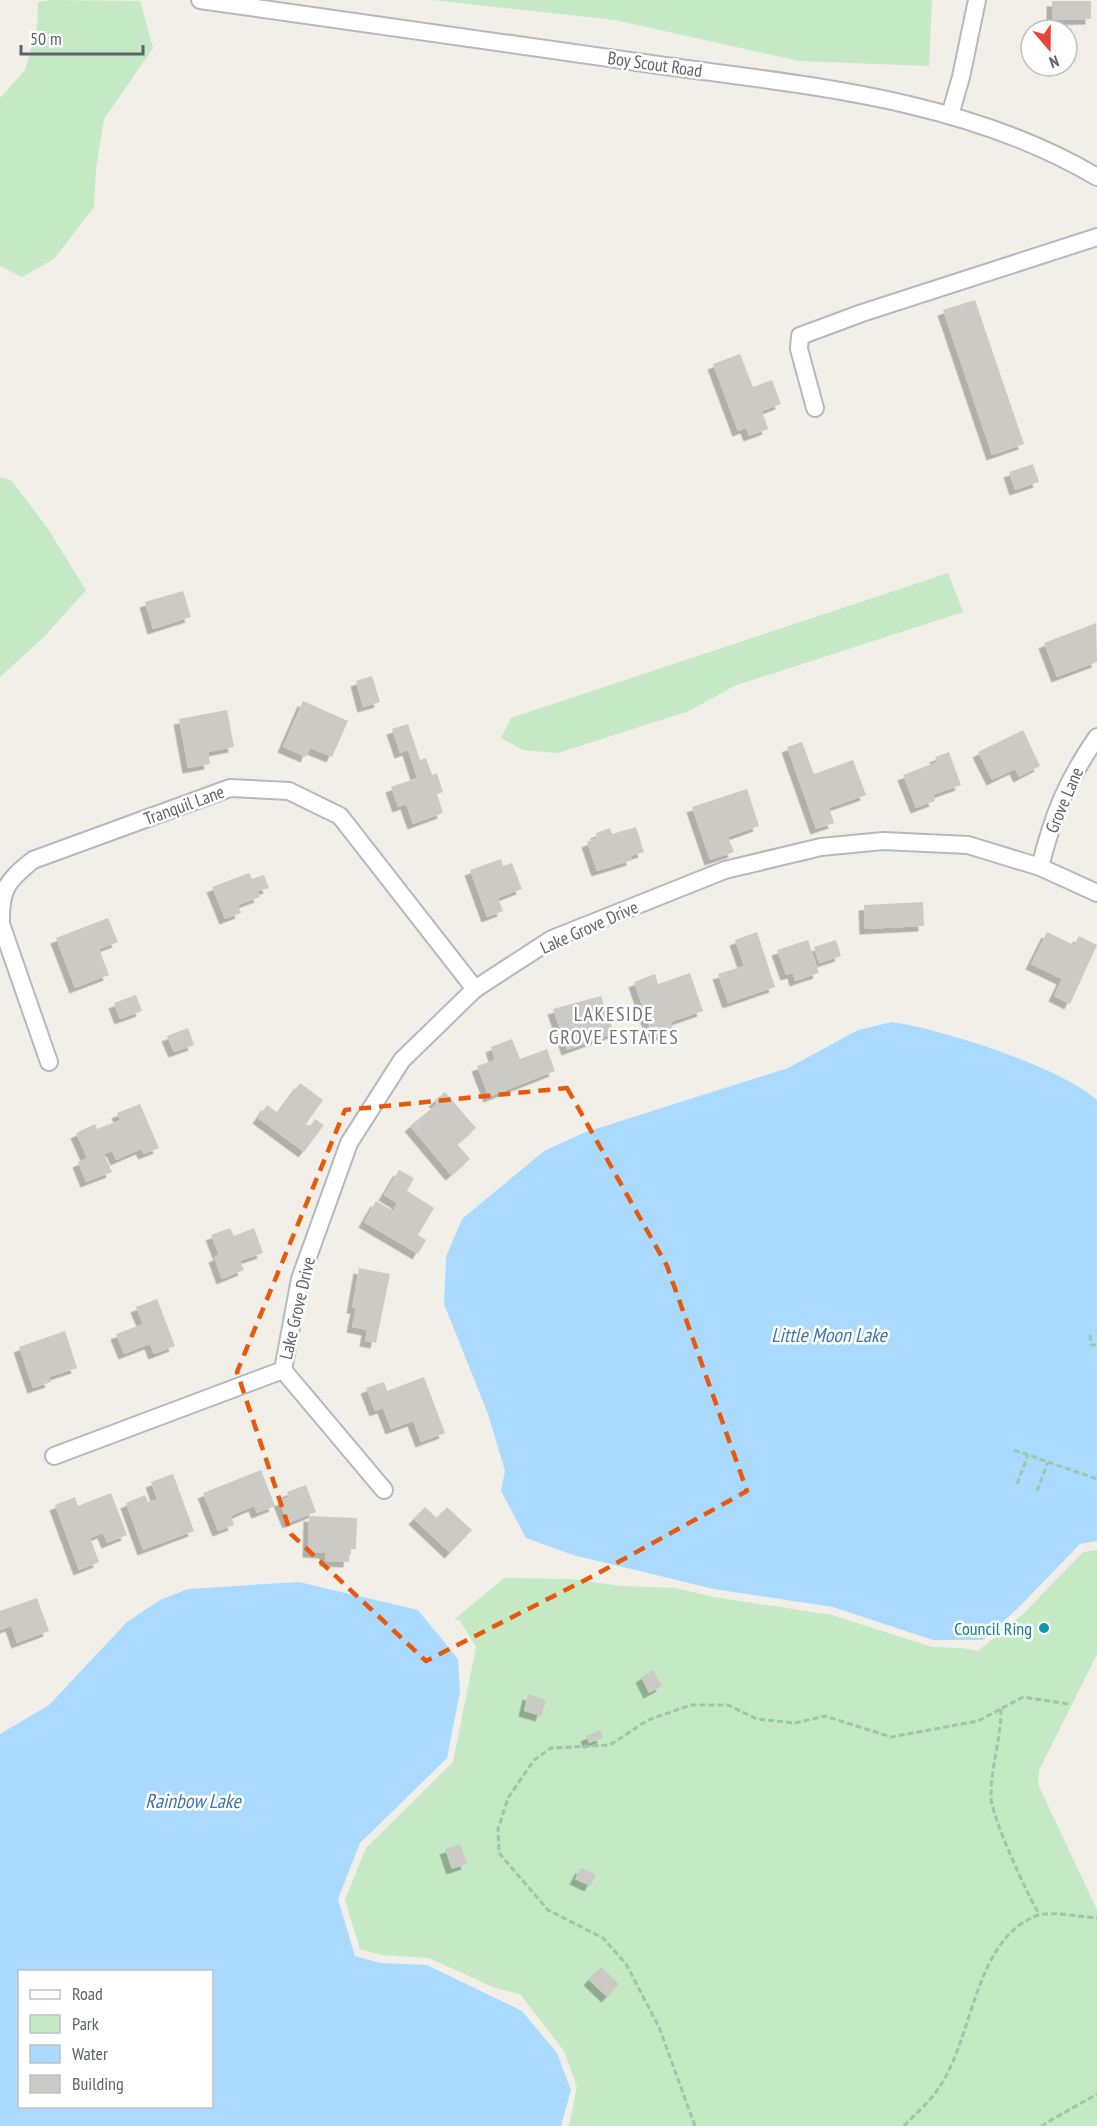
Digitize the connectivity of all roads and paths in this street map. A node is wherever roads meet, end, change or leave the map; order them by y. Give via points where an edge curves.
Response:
1 (200, 0) edge
2 (977, 0) edge
3 (950, 114) junction
4 (1097, 177) edge
5 (1097, 237) edge
6 (815, 408) dead end
7 (1097, 737) edge
8 (1040, 867) junction
9 (1097, 893) edge
10 (475, 989) junction
11 (49, 1062) dead end
12 (1090, 1335) dead end
13 (1097, 1345) edge
14 (283, 1370) junction
15 (1014, 1450) dead end
16 (1028, 1455) junction
17 (54, 1456) dead end
18 (1048, 1462) junction
19 (1097, 1479) edge
20 (1017, 1484) dead end
21 (384, 1490) dead end
22 (1037, 1491) dead end
23 (1068, 1704) dead end
24 (1001, 1709) junction
25 (1040, 1914) junction
26 (1097, 1918) edge
27 (1097, 2094) edge
28 (694, 2126) edge
29 (904, 2126) edge
30 (1041, 2126) edge

1 - 3 street, Boy Scout Road via 790,84
2 - 3 street
3 - 4 street, Boy Scout Road via 1020,138
5 - 6 street via 801,336 799,349
7 - 8 street, Grove Lane via 1074,770 1052,819
8 - 9 street, Lake Grove Drive
8 - 10 street, Lake Grove Drive via 968,845 883,841 821,847 725,870 552,939
10 - 11 street, Tranquil Lane via 340,816 289,790 230,788 33,860 9,880 0,900 1,924
10 - 14 street, Lake Grove Drive via 402,1060 349,1143 300,1279
12 - 13 path via 1091,1345
14 - 17 street, Lake Grove Drive
14 - 21 street, Lake Grove Drive
15 - 16 path
16 - 18 path
16 - 20 path
18 - 19 path
18 - 22 path
23 - 24 path via 1023,1697
24 - 25 path via 990,1799 1029,1897
24 - 28 path via 978,1721 891,1737 825,1716 795,1723 757,1719 728,1705 691,1705 648,1720 610,1745 551,1748 534,1760 508,1798 498,1829 499,1853 548,1910 603,1938 626,1964 659,2027
25 - 26 path
25 - 29 path via 1017,1927 998,1947 939,2089
27 - 30 path

